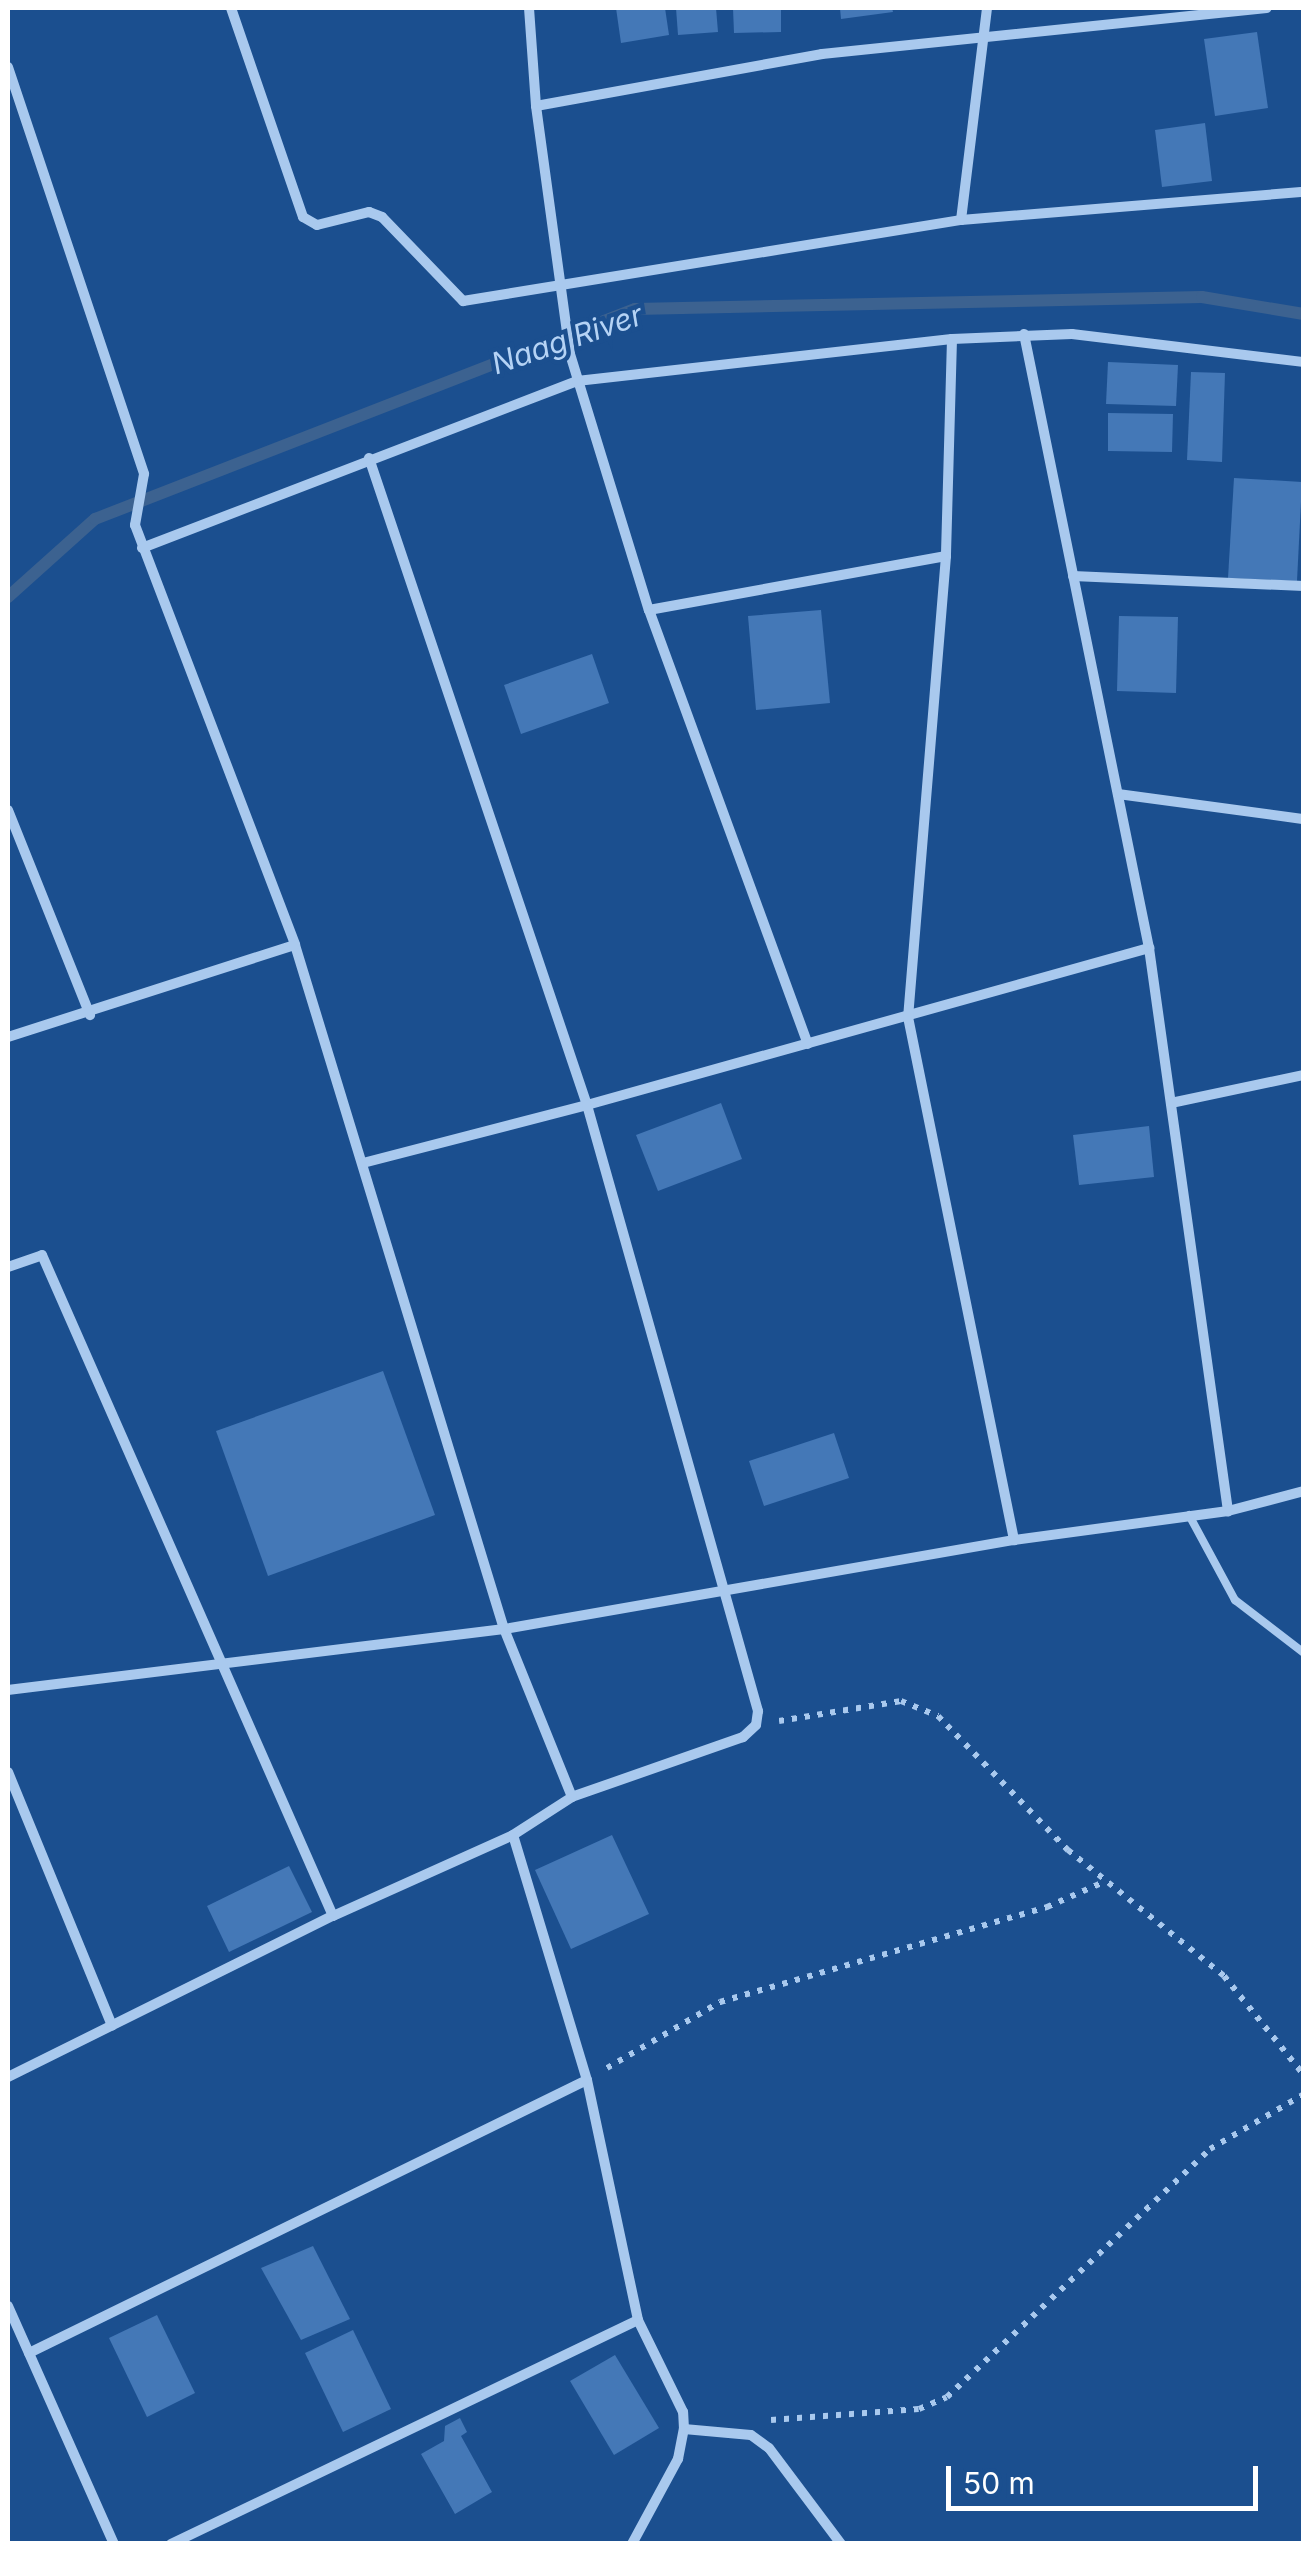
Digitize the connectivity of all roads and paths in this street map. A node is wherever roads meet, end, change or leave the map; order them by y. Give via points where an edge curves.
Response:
1 (232, 8) edge
2 (529, 8) edge
3 (986, 8) edge
4 (1267, 8) edge
5 (986, 35) junction
6 (8, 66) edge
7 (536, 106) junction
8 (1304, 192) edge
9 (961, 220) junction
10 (560, 286) junction
11 (1024, 334) junction
12 (952, 338) junction
13 (1304, 362) edge
14 (578, 382) junction
15 (369, 458) junction
16 (142, 548) junction
17 (946, 556) junction
18 (1073, 576) junction
19 (1304, 586) edge
20 (649, 610) junction
21 (1118, 794) junction
22 (8, 810) edge
23 (1304, 820) edge
24 (295, 945) junction
25 (1149, 948) junction
26 (90, 1015) junction
27 (908, 1017) junction
28 (8, 1037) edge
29 (808, 1044) junction
30 (1304, 1075) edge
31 (1170, 1103) junction
32 (588, 1104) junction
33 (363, 1163) junction
34 (8, 1267) edge
35 (1304, 1491) edge
36 (1228, 1511) junction
37 (1189, 1515) junction
38 (1014, 1540) junction
39 (722, 1588) junction
40 (504, 1629) junction
41 (1304, 1652) edge
42 (223, 1663) junction
43 (8, 1690) edge
44 (756, 1725) junction
45 (8, 1772) edge
46 (572, 1797) junction
47 (513, 1835) junction
48 (1104, 1882) junction
49 (333, 1916) junction
50 (112, 2026) junction
51 (1304, 2075) edge
52 (8, 2078) edge
53 (587, 2080) junction
54 (1304, 2094) edge
55 (8, 2306) edge
56 (638, 2320) junction
57 (30, 2352) junction
58 (684, 2429) junction
59 (751, 2435) junction
60 (114, 2544) edge
61 (171, 2544) edge
62 (632, 2544) edge
63 (841, 2544) edge

1 - 10 street via 303,218 317,224 369,212 382,216 463,301
2 - 7 street
3 - 5 street
4 - 5 street
5 - 7 street via 822,54
5 - 9 street
6 - 16 street via 144,474 134,525
7 - 10 street
8 - 9 street
9 - 10 street
10 - 14 street
11 - 12 street
11 - 13 street
11 - 18 street
12 - 14 street
12 - 17 street
14 - 15 street
14 - 20 street
15 - 16 street
15 - 32 street
16 - 24 street
17 - 20 street
17 - 27 street
18 - 19 street
18 - 21 street
20 - 29 street
21 - 23 street
21 - 25 street
22 - 26 street
24 - 26 street
24 - 33 street
25 - 27 street
25 - 31 street
26 - 28 street
27 - 29 street
27 - 38 street
29 - 32 street
30 - 31 street
31 - 36 street
32 - 33 street
32 - 39 street
33 - 40 street
34 - 42 street via 42,1256
35 - 36 street
36 - 37 street
37 - 38 street
37 - 41 lane via 1235,1600
38 - 39 street
39 - 40 street
39 - 44 street via 758,1711
40 - 42 street
40 - 46 street
42 - 43 street
42 - 49 street
44 - 46 street via 742,1737
44 - 48 path via 901,1702 921,1705
45 - 50 street
46 - 47 street
47 - 49 street
47 - 53 street
48 - 51 path via 1224,1976
48 - 53 path via 1047,1906 720,2002
49 - 50 street
50 - 52 street
53 - 56 street
53 - 57 street
54 - 59 path via 1210,2150 947,2397 919,2409 777,2418
55 - 57 street
56 - 58 street via 683,2412
56 - 61 street
57 - 60 street
58 - 59 street
58 - 62 street via 678,2459
59 - 63 street via 769,2448

